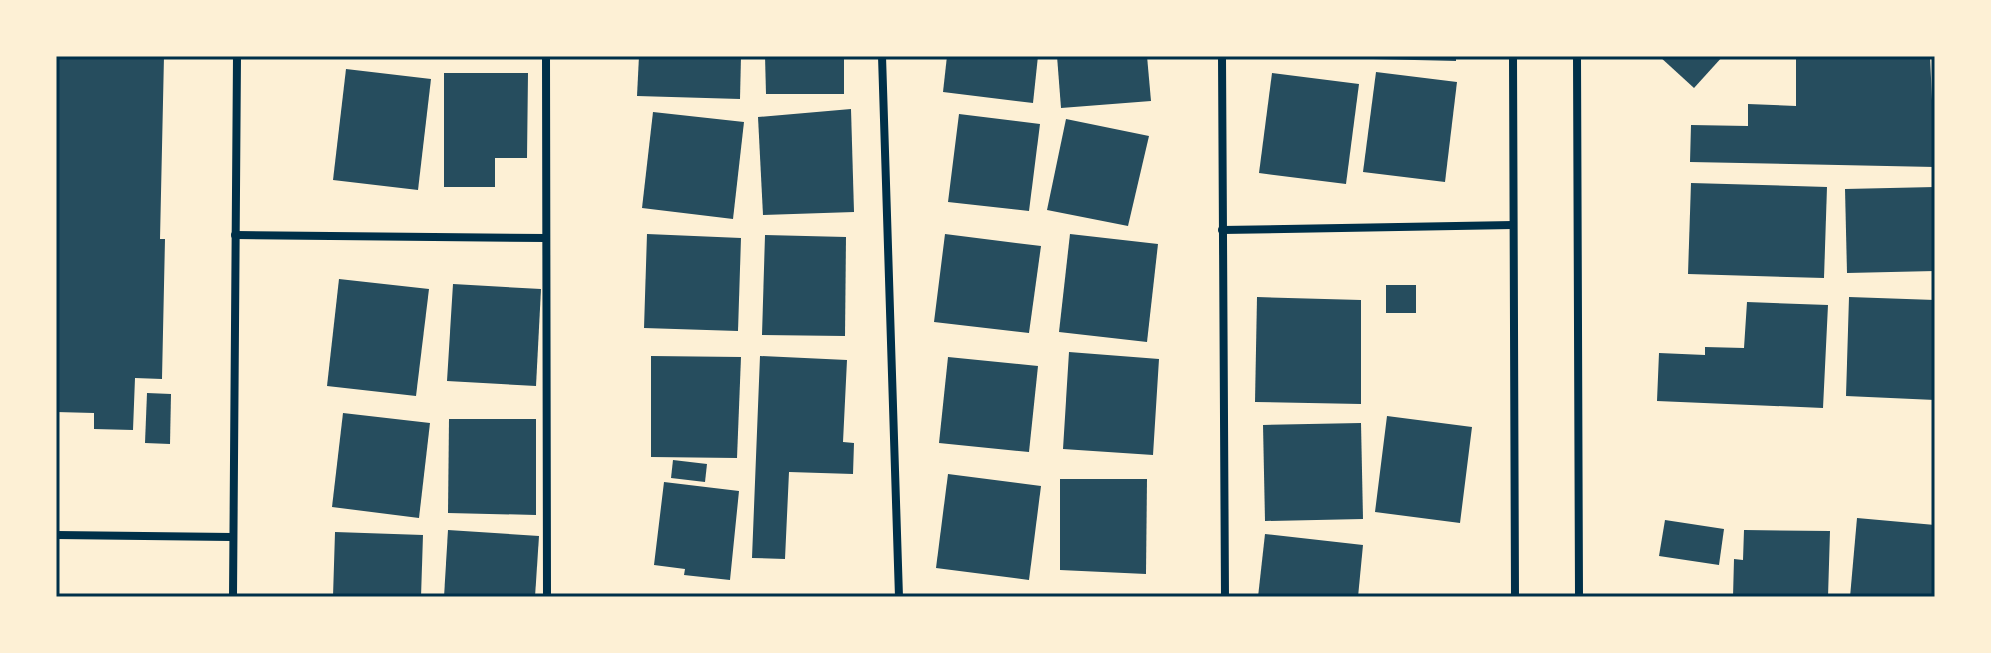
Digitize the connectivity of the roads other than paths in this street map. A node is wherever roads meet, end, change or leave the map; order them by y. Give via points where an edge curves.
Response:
1 (237, 56) edge
2 (546, 56) edge
3 (882, 56) edge
4 (1222, 56) edge
5 (1513, 56) edge
6 (1577, 56) edge
7 (1513, 225) junction
8 (1222, 230) junction
9 (235, 235) junction
10 (546, 238) junction
11 (56, 535) edge
12 (232, 537) junction
13 (233, 597) edge
14 (547, 597) edge
15 (899, 597) edge
16 (1225, 597) edge
17 (1515, 597) edge
18 (1579, 597) edge

1 - 9 street
2 - 10 street
3 - 15 street
4 - 8 street
5 - 7 street
6 - 18 street
7 - 8 street
7 - 17 street
8 - 16 street
9 - 10 street
9 - 12 street
10 - 14 street
11 - 12 street
12 - 13 street

